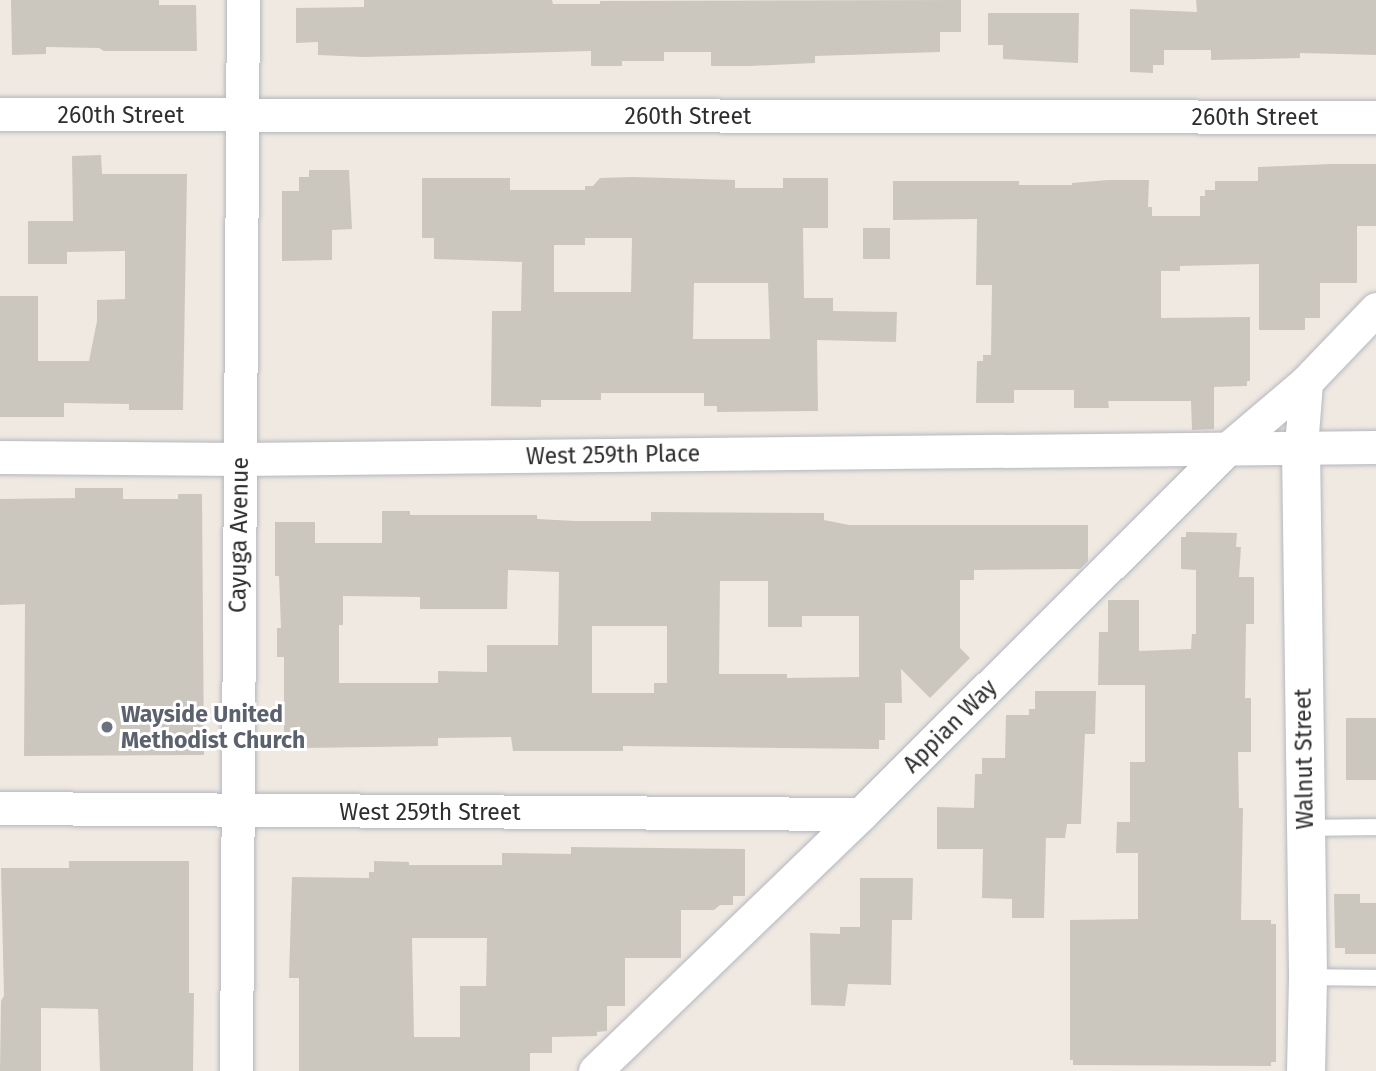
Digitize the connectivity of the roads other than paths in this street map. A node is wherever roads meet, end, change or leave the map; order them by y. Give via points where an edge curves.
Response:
1 (243, 0) edge
2 (0, 114) edge
3 (243, 116) junction
4 (1376, 117) edge
5 (1376, 309) edge
6 (1306, 382) junction
7 (1301, 447) junction
8 (1376, 447) edge
9 (1227, 449) junction
10 (0, 457) edge
11 (240, 459) junction
12 (0, 808) edge
13 (235, 811) junction
14 (861, 814) junction
15 (1376, 827) edge
16 (1304, 828) junction
17 (1308, 977) junction
18 (1376, 978) edge
19 (236, 1071) edge
20 (595, 1071) edge
21 (1306, 1071) edge

1 - 3 street, Cayuga Avenue
2 - 3 street, 260th Street
3 - 4 street, 260th Street
3 - 11 street, Cayuga Avenue
5 - 6 street, Appian Way
6 - 7 street
6 - 9 street, Appian Way
7 - 8 street, West 259th Place
7 - 9 street, West 259th Place
7 - 16 street, Walnut Street
9 - 11 street, West 259th Place
9 - 14 street, Appian Way
10 - 11 street, West 259th Place
11 - 13 street, Cayuga Avenue
12 - 13 street, West 259th Street
13 - 14 street, West 259th Street
13 - 19 street, Cayuga Avenue
14 - 20 street, Appian Way
15 - 16 lane
16 - 17 street, Walnut Street
17 - 18 lane
17 - 21 street, Walnut Street

